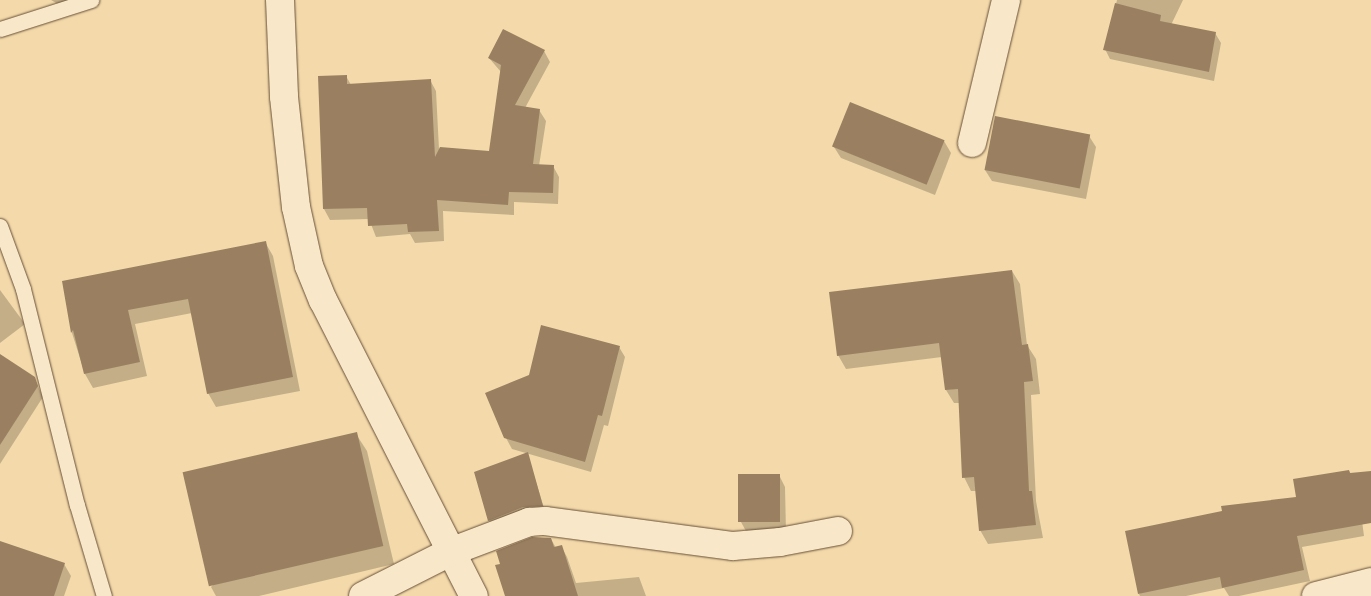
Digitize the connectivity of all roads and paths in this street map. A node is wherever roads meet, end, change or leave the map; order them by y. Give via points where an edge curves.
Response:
1 (91, 0) edge
2 (280, 0) edge
3 (1006, 0) edge
4 (0, 30) edge
5 (972, 143) dead end
6 (0, 226) edge
7 (838, 532) dead end
8 (450, 552) junction
9 (1371, 582) edge
10 (104, 596) edge
11 (363, 596) edge
12 (474, 596) edge
13 (1316, 596) edge

1 - 4 lane
2 - 8 street via 284,97 293,180 301,238 309,266
3 - 5 street
6 - 10 lane via 23,289 77,505
7 - 8 street via 733,546 537,522 515,525
8 - 11 street
8 - 12 street
9 - 13 street

